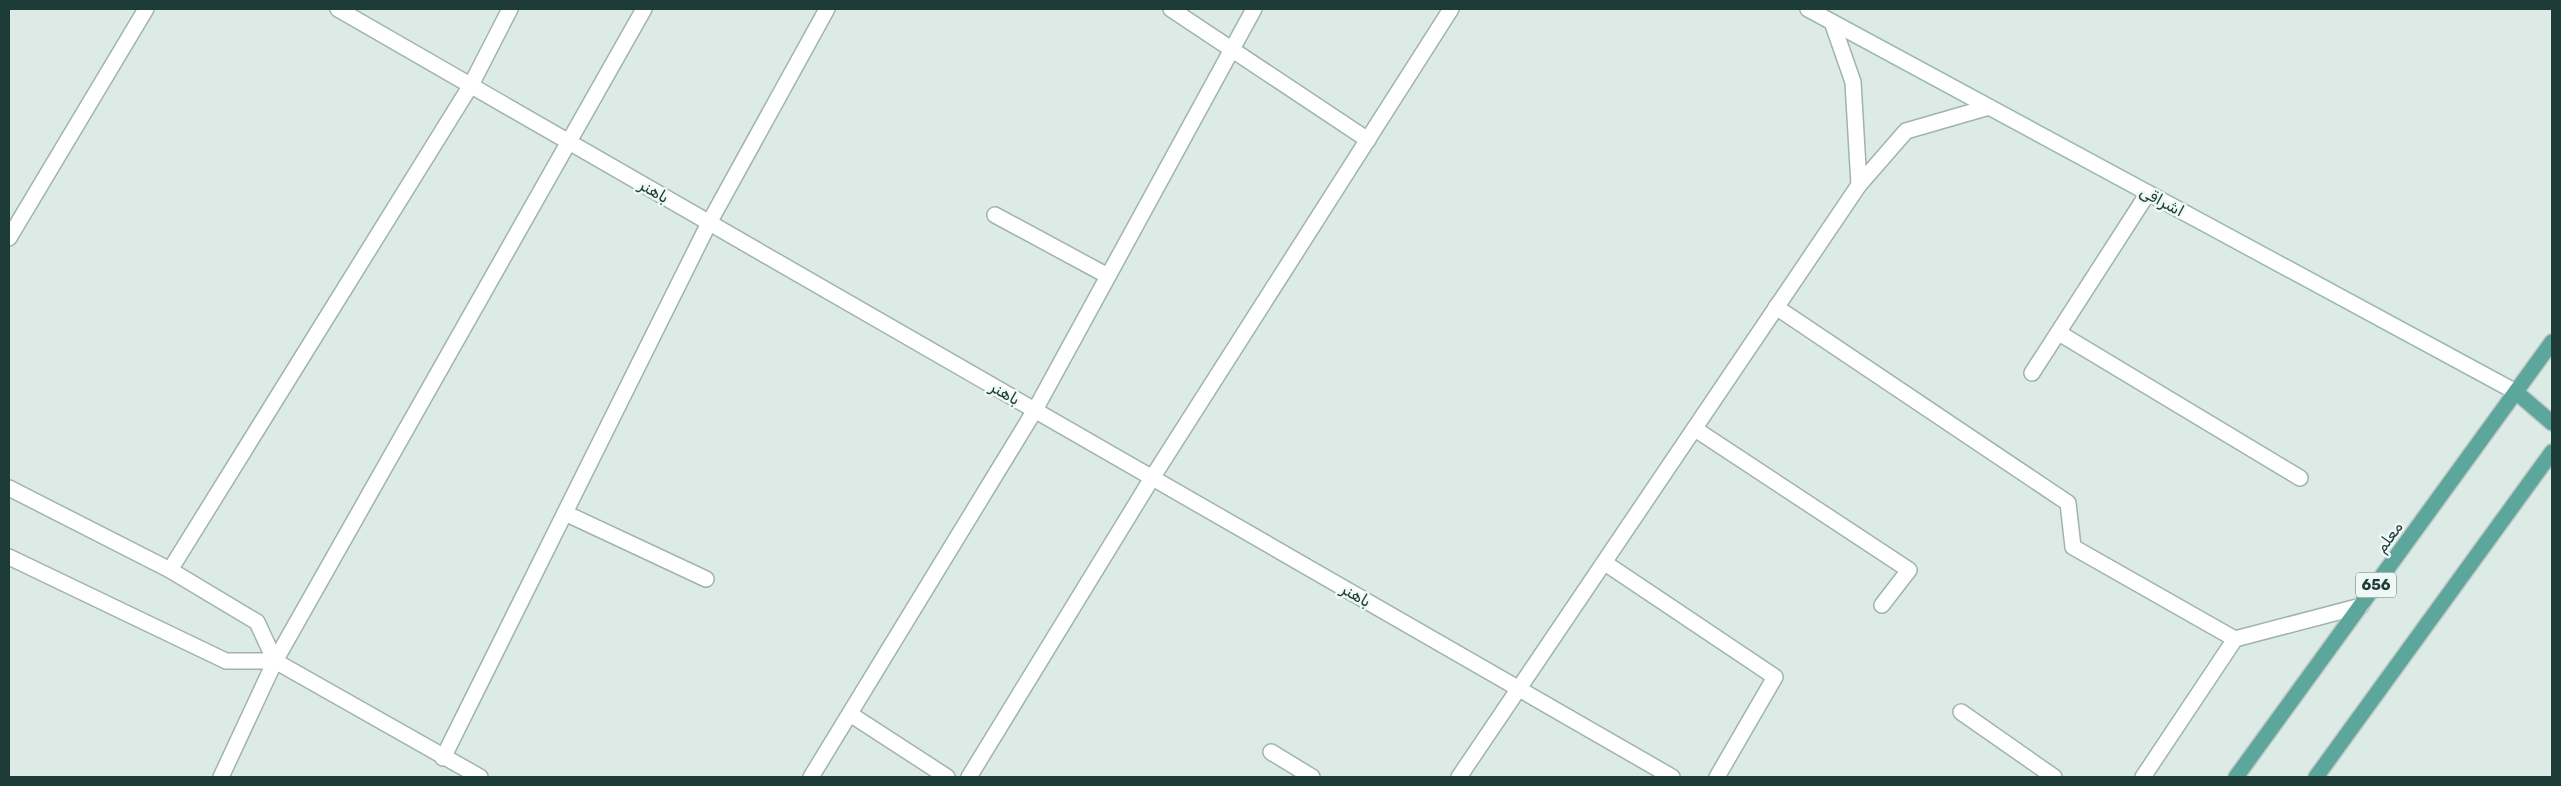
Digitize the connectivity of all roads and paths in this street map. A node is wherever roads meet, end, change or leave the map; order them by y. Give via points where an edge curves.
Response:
1 (146, 9) edge
2 (338, 9) edge
3 (510, 9) edge
4 (644, 9) edge
5 (827, 9) edge
6 (1171, 9) edge
7 (1254, 9) edge
8 (1451, 9) edge
9 (1808, 9) edge
10 (1832, 22) junction
11 (1232, 50) junction
12 (471, 85) junction
13 (1989, 107) junction
14 (1368, 140) junction
15 (568, 141) junction
16 (1858, 185) junction
17 (2148, 193) junction
18 (995, 215) dead end
19 (709, 223) junction
20 (9, 238) edge
21 (1108, 276) junction
22 (1776, 307) junction
23 (2059, 333) junction
24 (2552, 342) edge
25 (2032, 374) dead end
26 (2516, 392) junction
27 (1035, 410) junction
28 (2552, 423) edge
29 (1695, 429) junction
30 (2552, 452) edge
31 (1152, 478) junction
32 (2300, 478) dead end
33 (9, 488) edge
34 (565, 513) junction
35 (9, 558) edge
36 (1605, 563) junction
37 (170, 570) junction
38 (706, 579) dead end
39 (1882, 605) dead end
40 (2361, 606) junction
41 (2235, 639) junction
42 (275, 661) junction
43 (1520, 690) junction
44 (1961, 712) dead end
45 (850, 714) junction
46 (1271, 752) dead end
47 (443, 758) junction
48 (221, 777) edge
49 (480, 777) edge
50 (811, 777) edge
51 (947, 777) edge
52 (969, 777) edge
53 (1312, 777) edge
54 (1459, 777) edge
55 (1672, 777) edge
56 (1717, 777) edge
57 (2054, 777) edge
58 (2143, 777) edge
59 (2236, 777) edge
60 (2316, 777) edge

1 - 20 street
2 - 12 street, باهنر
3 - 12 street
4 - 15 street
5 - 19 street
6 - 11 street
7 - 11 street
8 - 14 street
9 - 10 street, اشراقی
10 - 13 street, اشراقی
10 - 16 street via 1853,82
11 - 14 street
11 - 21 street
12 - 15 street, باهنر
12 - 37 street
13 - 16 street via 1906,131
13 - 17 street, اشراقی
14 - 31 street
15 - 19 street, باهنر
15 - 42 street
16 - 22 street
17 - 23 street
17 - 26 street, اشراقی
18 - 21 street
19 - 27 street, باهنر
19 - 34 street
21 - 27 street
22 - 29 street
22 - 41 street via 2068,503 2073,547
23 - 25 street
23 - 32 street
24 - 26 main road, معلم / 656
26 - 28 main road
26 - 40 main road, معلم / 656
27 - 31 street, باهنر
27 - 45 street
29 - 36 street
29 - 39 street via 1909,570
30 - 60 main road
31 - 43 street, باهنر
31 - 52 street
33 - 37 street
34 - 38 street
34 - 47 street
35 - 42 street via 226,661
36 - 43 street
36 - 56 street via 1775,677
37 - 42 street via 257,622
40 - 41 street
40 - 59 main road, معلم / 656
41 - 58 street
42 - 47 street
42 - 48 street
43 - 54 street
43 - 55 street, باهنر
44 - 57 street
45 - 50 street
45 - 51 street
46 - 53 street
47 - 49 street

